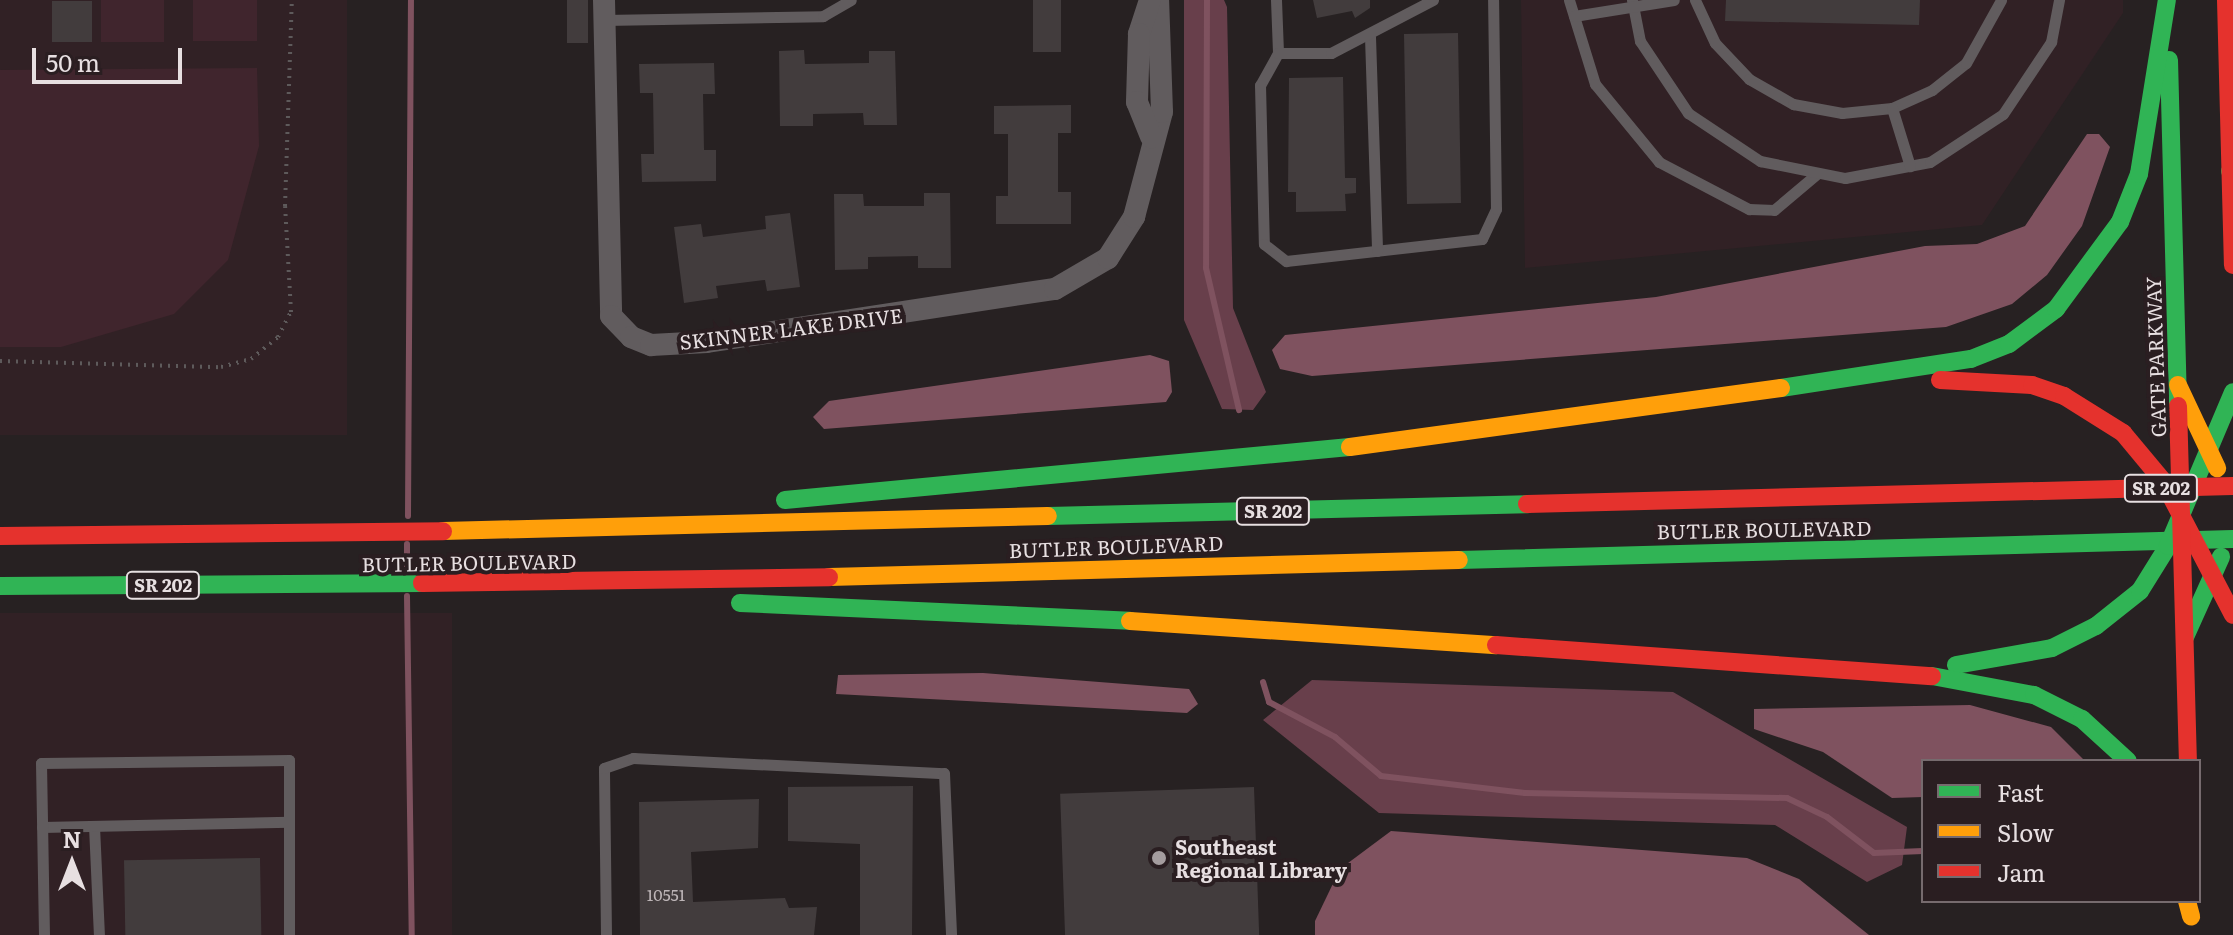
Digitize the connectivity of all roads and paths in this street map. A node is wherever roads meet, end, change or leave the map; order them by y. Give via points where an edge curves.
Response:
1 (292, 0) edge
2 (851, 0) edge
3 (1150, 0) edge
4 (1158, 0) edge
5 (1276, 0) edge
6 (1433, 0) edge
7 (1493, 0) edge
8 (1569, 0) edge
9 (1674, 0) edge
10 (1695, 0) edge
11 (2001, 0) edge
12 (2059, 0) edge
13 (2167, 0) edge
14 (2226, 0) edge
15 (1632, 3) edge
16 (604, 10) edge
17 (1574, 16) junction
18 (1370, 37) junction
19 (1278, 53) junction
20 (1892, 108) junction
21 (1151, 137) junction
22 (1910, 166) junction
23 (1818, 173) junction
24 (2232, 174) edge
25 (1377, 251) junction
26 (2233, 265) edge
27 (0, 361) edge
28 (1840, 383) junction
29 (2178, 385) junction
30 (2233, 392) edge
31 (2210, 453) junction
32 (2233, 486) edge
33 (2233, 501) edge
34 (2182, 516) junction
35 (2233, 530) edge
36 (458, 531) junction
37 (0, 536) edge
38 (2233, 539) edge
39 (2214, 573) junction
40 (461, 585) junction
41 (0, 586) edge
42 (695, 600) dead end
43 (726, 602) dead end
44 (2233, 615) edge
45 (2185, 637) junction
46 (1905, 671) junction
47 (2126, 759) edge
48 (2188, 759) edge
49 (289, 822) junction
50 (94, 826) junction
51 (42, 827) junction
52 (2190, 906) edge
53 (44, 935) edge
54 (99, 935) edge
55 (289, 935) edge
56 (606, 935) edge
57 (951, 935) edge
58 (2192, 935) edge

1 - 27 path via 285,206 291,312 278,337 251,359 221,367
2 - 16 lane via 823,16
3 - 21 street, SKINNER LAKE DRIVE via 1139,34 1137,102
4 - 21 street, SKINNER LAKE DRIVE via 1162,112
5 - 19 lane
6 - 18 lane
7 - 25 lane via 1492,226 1482,239
8 - 17 lane
9 - 15 lane
10 - 20 lane via 1715,43 1749,79 1782,98 1842,113
11 - 20 lane via 1966,63 1932,90
12 - 22 lane via 2051,42 2003,114 1930,162
13 - 28 main road via 2139,174 2120,222 2077,288 2034,327 1971,359
13 - 29 main road, GATE PARKWAY
14 - 24 main road
15 - 17 lane
15 - 23 lane via 1640,41 1688,113 1760,161
16 - 21 street, SKINNER LAKE DRIVE via 611,316 631,337 651,345 707,342 1055,289 1108,258 1147,182
17 - 23 lane via 1595,84 1659,162 1749,209 1774,210
18 - 19 lane via 1331,53
18 - 25 lane
19 - 25 lane via 1260,85 1264,244 1286,261
20 - 22 lane
22 - 23 lane via 1845,178
24 - 26 main road
28 - 34 main road via 1997,380 2064,396 2123,433
28 - 36 main road via 1451,437
29 - 31 main road
29 - 34 main road, GATE PARKWAY
30 - 31 main road
31 - 33 main road
31 - 34 main road
32 - 36 main road, BUTLER BOULEVARD / SR 202
34 - 39 main road
34 - 45 main road, GATE PARKWAY
34 - 46 main road via 2140,591 2087,631 2016,659
35 - 39 main road
36 - 37 main road, BUTLER BOULEVARD / SR 202
38 - 40 main road, BUTLER BOULEVARD / SR 202
39 - 44 main road
39 - 45 main road
40 - 41 main road, BUTLER BOULEVARD / SR 202
40 - 42 main road
43 - 46 main road via 1331,630 1660,660
45 - 48 main road, GATE PARKWAY
46 - 47 main road via 2034,695 2082,719
49 - 50 lane
49 - 51 lane via 289,760 41,763
49 - 55 lane
50 - 51 lane
50 - 54 lane
51 - 53 lane
52 - 58 main road
56 - 57 lane via 604,768 633,758 944,773

